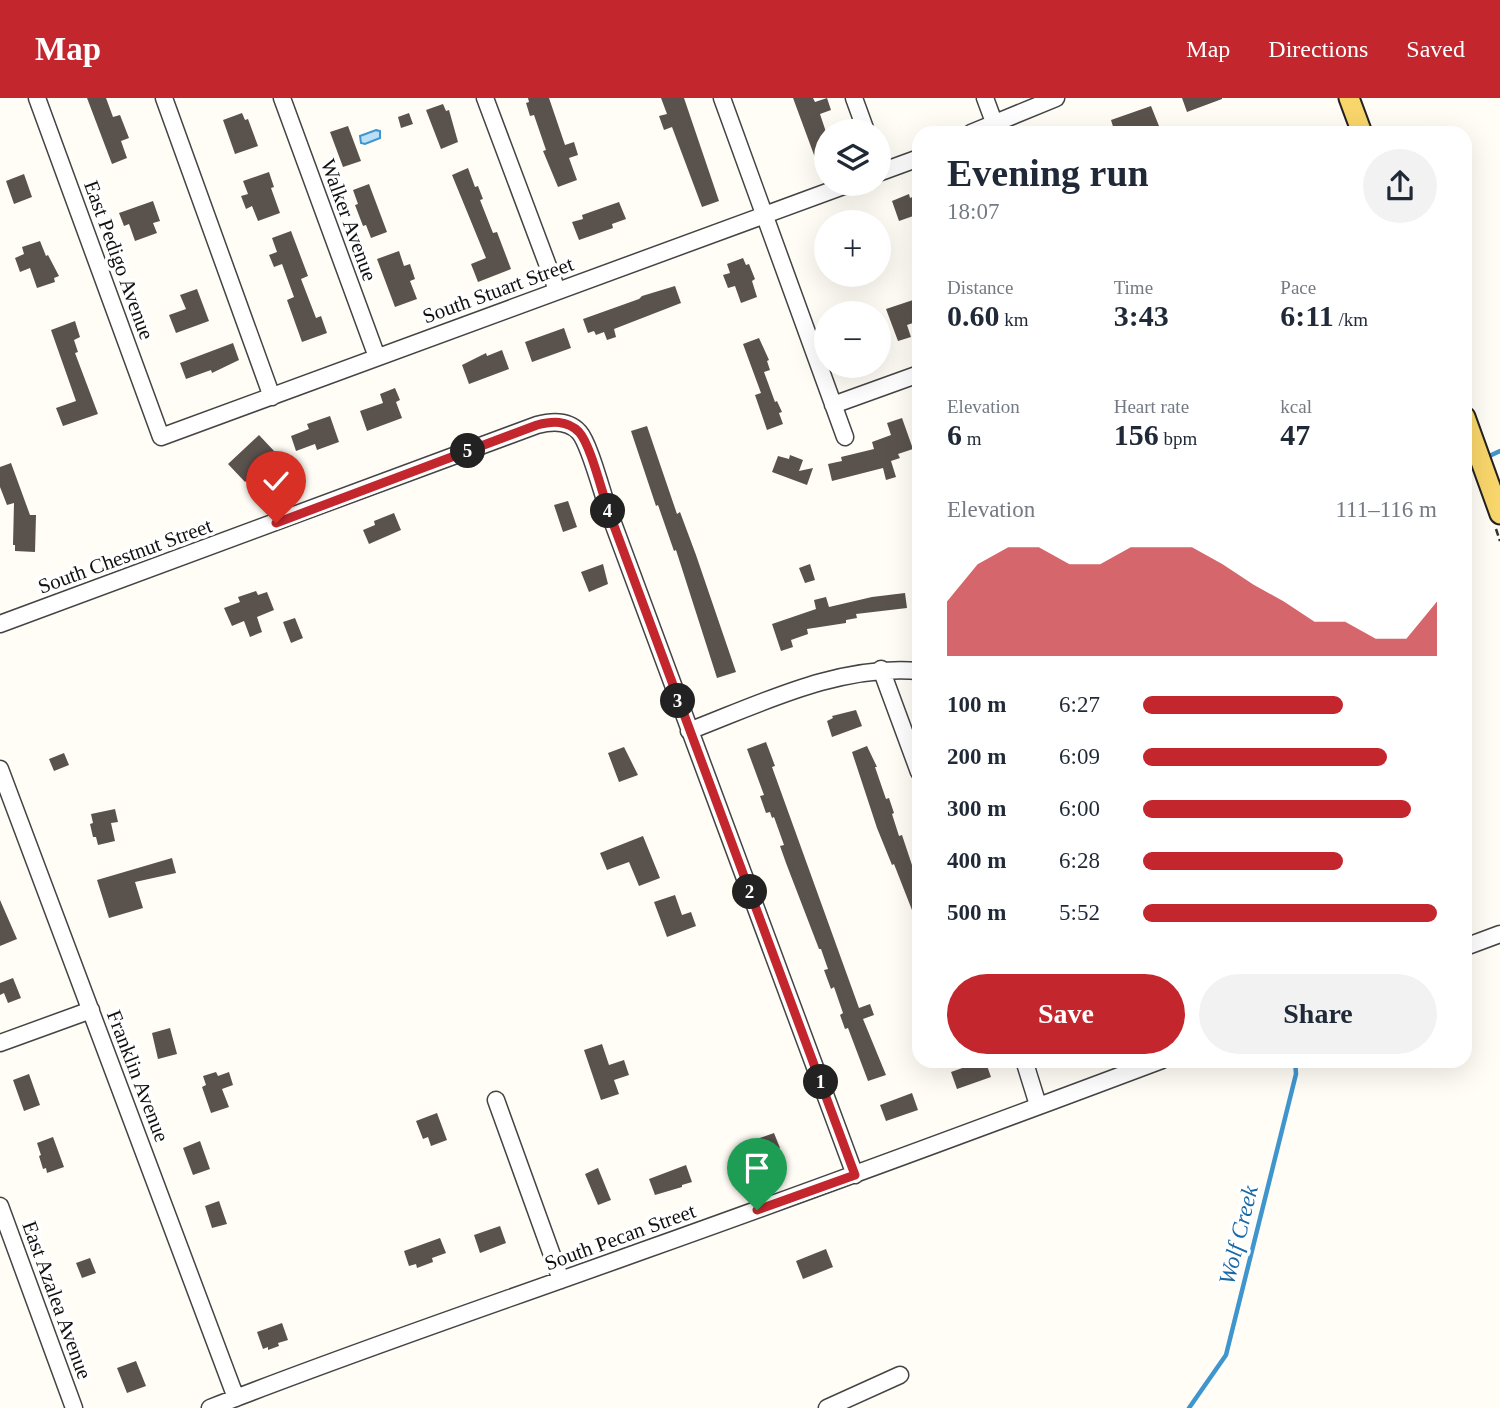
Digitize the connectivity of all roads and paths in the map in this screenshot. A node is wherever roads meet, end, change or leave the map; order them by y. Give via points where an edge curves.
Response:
1 (37, 98) edge
2 (164, 98) edge
3 (282, 98) edge
4 (485, 98) edge
5 (722, 98) edge
6 (854, 98) edge
7 (985, 98) edge
8 (1056, 98) edge
9 (1349, 98) edge
10 (862, 119) edge
11 (995, 126) edge
12 (1000, 126) edge
13 (1359, 126) edge
14 (912, 160) edge
15 (891, 166) edge
16 (816, 196) edge
17 (765, 215) junction
18 (557, 290) junction
19 (377, 357) junction
20 (912, 377) edge
21 (272, 397) junction
22 (833, 405) junction
23 (161, 437) joint
24 (845, 437) dead end
25 (1472, 438) edge
26 (1500, 514) edge
27 (0, 624) edge
28 (880, 669) junction
29 (912, 671) edge
30 (689, 731) junction
31 (912, 754) edge
32 (0, 769) edge
33 (1500, 934) edge
34 (1472, 944) edge
35 (91, 1010) junction
36 (0, 1043) edge
37 (1026, 1068) edge
38 (1140, 1068) edge
39 (496, 1100) dead end
40 (1038, 1105) junction
41 (855, 1175) junction
42 (0, 1206) edge
43 (561, 1280) junction
44 (900, 1375) dead end
45 (236, 1398) junction
46 (74, 1408) edge
47 (210, 1408) edge
48 (827, 1408) edge

1 - 23 street, East Pedigo Avenue
2 - 21 street
3 - 19 street, Walker Avenue
4 - 18 street
5 - 17 street
6 - 10 street
7 - 11 street
8 - 12 street
9 - 13 main road
14 - 15 street
16 - 17 street, South Stuart Street
17 - 18 street, South Stuart Street
17 - 22 street
18 - 19 street, South Stuart Street
19 - 21 street, South Stuart Street
20 - 22 street
21 - 23 street, South Stuart Street
22 - 24 street
25 - 26 main road
27 - 30 street, South Chestnut Street via 552,421 579,432 586,445
28 - 29 street
28 - 30 street via 833,678
28 - 31 street
30 - 41 street
32 - 35 street, Franklin Avenue
33 - 34 street
35 - 36 street
35 - 45 street, Franklin Avenue
37 - 40 street
38 - 40 street, South Pecan Street
39 - 43 street
40 - 41 street, South Pecan Street
41 - 43 street, South Pecan Street
42 - 46 street, East Azalea Avenue
43 - 45 street, South Pecan Street
44 - 48 street
45 - 47 street, South Pecan Street

